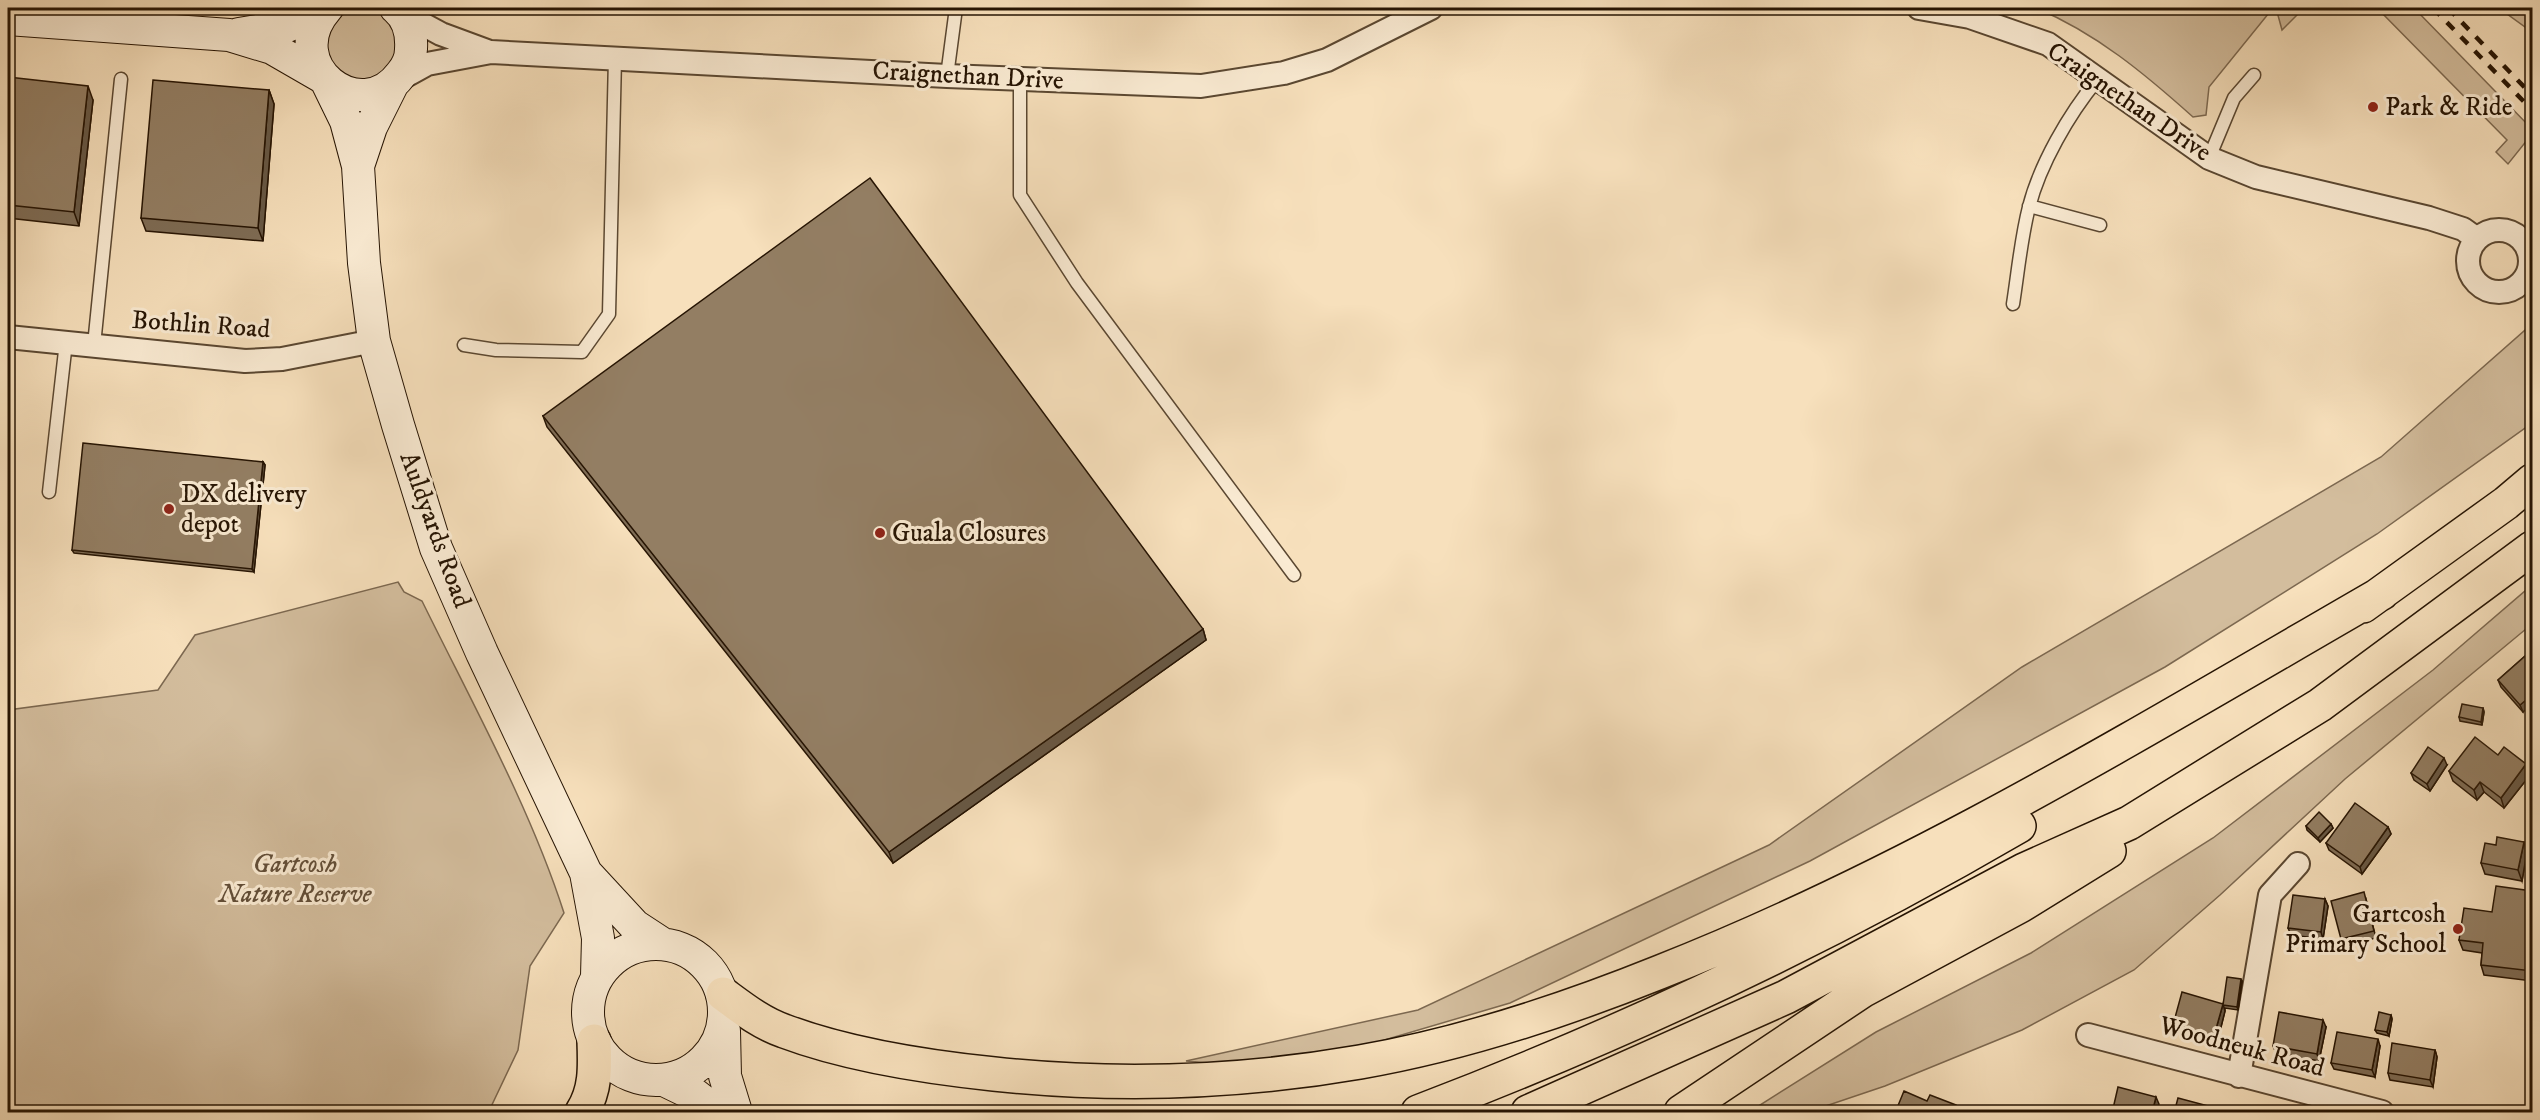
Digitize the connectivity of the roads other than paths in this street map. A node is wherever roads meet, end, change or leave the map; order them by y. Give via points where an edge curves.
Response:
1 (326, 8) edge
2 (956, 8) edge
3 (1431, 8) edge
4 (1918, 8) edge
5 (399, 10) edge
6 (8, 19) edge
7 (230, 35) junction
8 (491, 52) junction
9 (615, 58) junction
10 (2254, 75) dead end
11 (947, 76) junction
12 (122, 79) dead end
13 (325, 79) junction
14 (1020, 79) junction
15 (2097, 80) junction
16 (395, 82) junction
17 (2209, 158) junction
18 (358, 166) junction
19 (2029, 206) junction
20 (2100, 225) dead end
21 (2477, 239) dead end
22 (2013, 304) dead end
23 (8, 337) edge
24 (375, 341) junction
25 (66, 342) junction
26 (94, 345) junction
27 (464, 345) dead end
28 (2532, 482) edge
29 (49, 492) dead end
30 (2532, 548) edge
31 (1294, 574) dead end
32 (2382, 593) junction
33 (2320, 705) junction
34 (2298, 864) dead end
35 (586, 873) junction
36 (661, 943) junction
37 (597, 976) junction
38 (723, 994) junction
39 (724, 1027) junction
40 (2088, 1035) dead end
41 (594, 1041) junction
42 (2239, 1076) junction
43 (664, 1080) junction
44 (582, 1113) edge
45 (717, 1113) edge
46 (736, 1113) edge
47 (1418, 1113) edge
48 (1528, 1113) edge
49 (1681, 1113) edge
50 (2382, 1113) edge

1 - 7 street via 287,26
1 - 13 street, Auldyards Road via 312,33 311,49
2 - 11 lane
3 - 14 street, Craignethan Drive via 1326,60 1284,73 1201,86
4 - 15 street, Craignethan Drive via 1970,17 2048,44
5 - 8 street, Craignethan Drive via 441,34
5 - 16 street, Auldyards Road via 409,26 411,47 406,68
6 - 7 street
7 - 13 street via 272,48
8 - 9 street, Craignethan Drive
8 - 16 street, Craignethan Drive via 427,64
9 - 11 street, Craignethan Drive
9 - 27 lane via 609,314 582,352 496,350
10 - 17 lane via 2234,98
11 - 14 street, Craignethan Drive
12 - 26 lane, Bothlin Road
13 - 16 street via 351,94 379,92
13 - 18 street, Auldyards Road via 346,121
14 - 31 lane via 1020,195 1077,283
15 - 17 street, Craignethan Drive
15 - 19 lane via 2062,129
16 - 18 street, Auldyards Road via 371,126
17 - 21 street, Craignethan Drive via 2256,177 2429,218 2463,229
18 - 24 street, Auldyards Road via 364,263
19 - 20 lane
19 - 22 lane
23 - 25 street, Bothlin Road
24 - 26 street, Bothlin Road via 264,361
24 - 35 street, Auldyards Road via 436,548
25 - 26 street, Bothlin Road
25 - 29 lane
28 - 32 highway
30 - 33 highway
32 - 38 highway via 1983,822 1804,912 1590,1000 1480,1035 1310,1070 1198,1080 1090,1082 972,1072 823,1043 781,1030
32 - 47 highway via 2170,737 1905,890 1783,954 1647,1017
33 - 48 highway via 2129,823 2024,870 1786,997
33 - 49 highway via 2239,768 2020,906 1862,991
34 - 42 street via 2270,895
35 - 36 street, Auldyards Road via 635,926
35 - 37 street, Auldyards Road via 598,938
36 - 37 street via 642,944 624,951
36 - 38 street via 682,948 700,959
37 - 41 street via 588,1008
38 - 39 street
39 - 43 street via 718,1043 696,1068
39 - 46 street via 725,1076
40 - 42 street, Woodneuk Road
41 - 43 street via 606,1059 622,1072 642,1079
41 - 44 highway via 592,1090
42 - 50 street, Woodneuk Road
43 - 45 street via 695,1095

